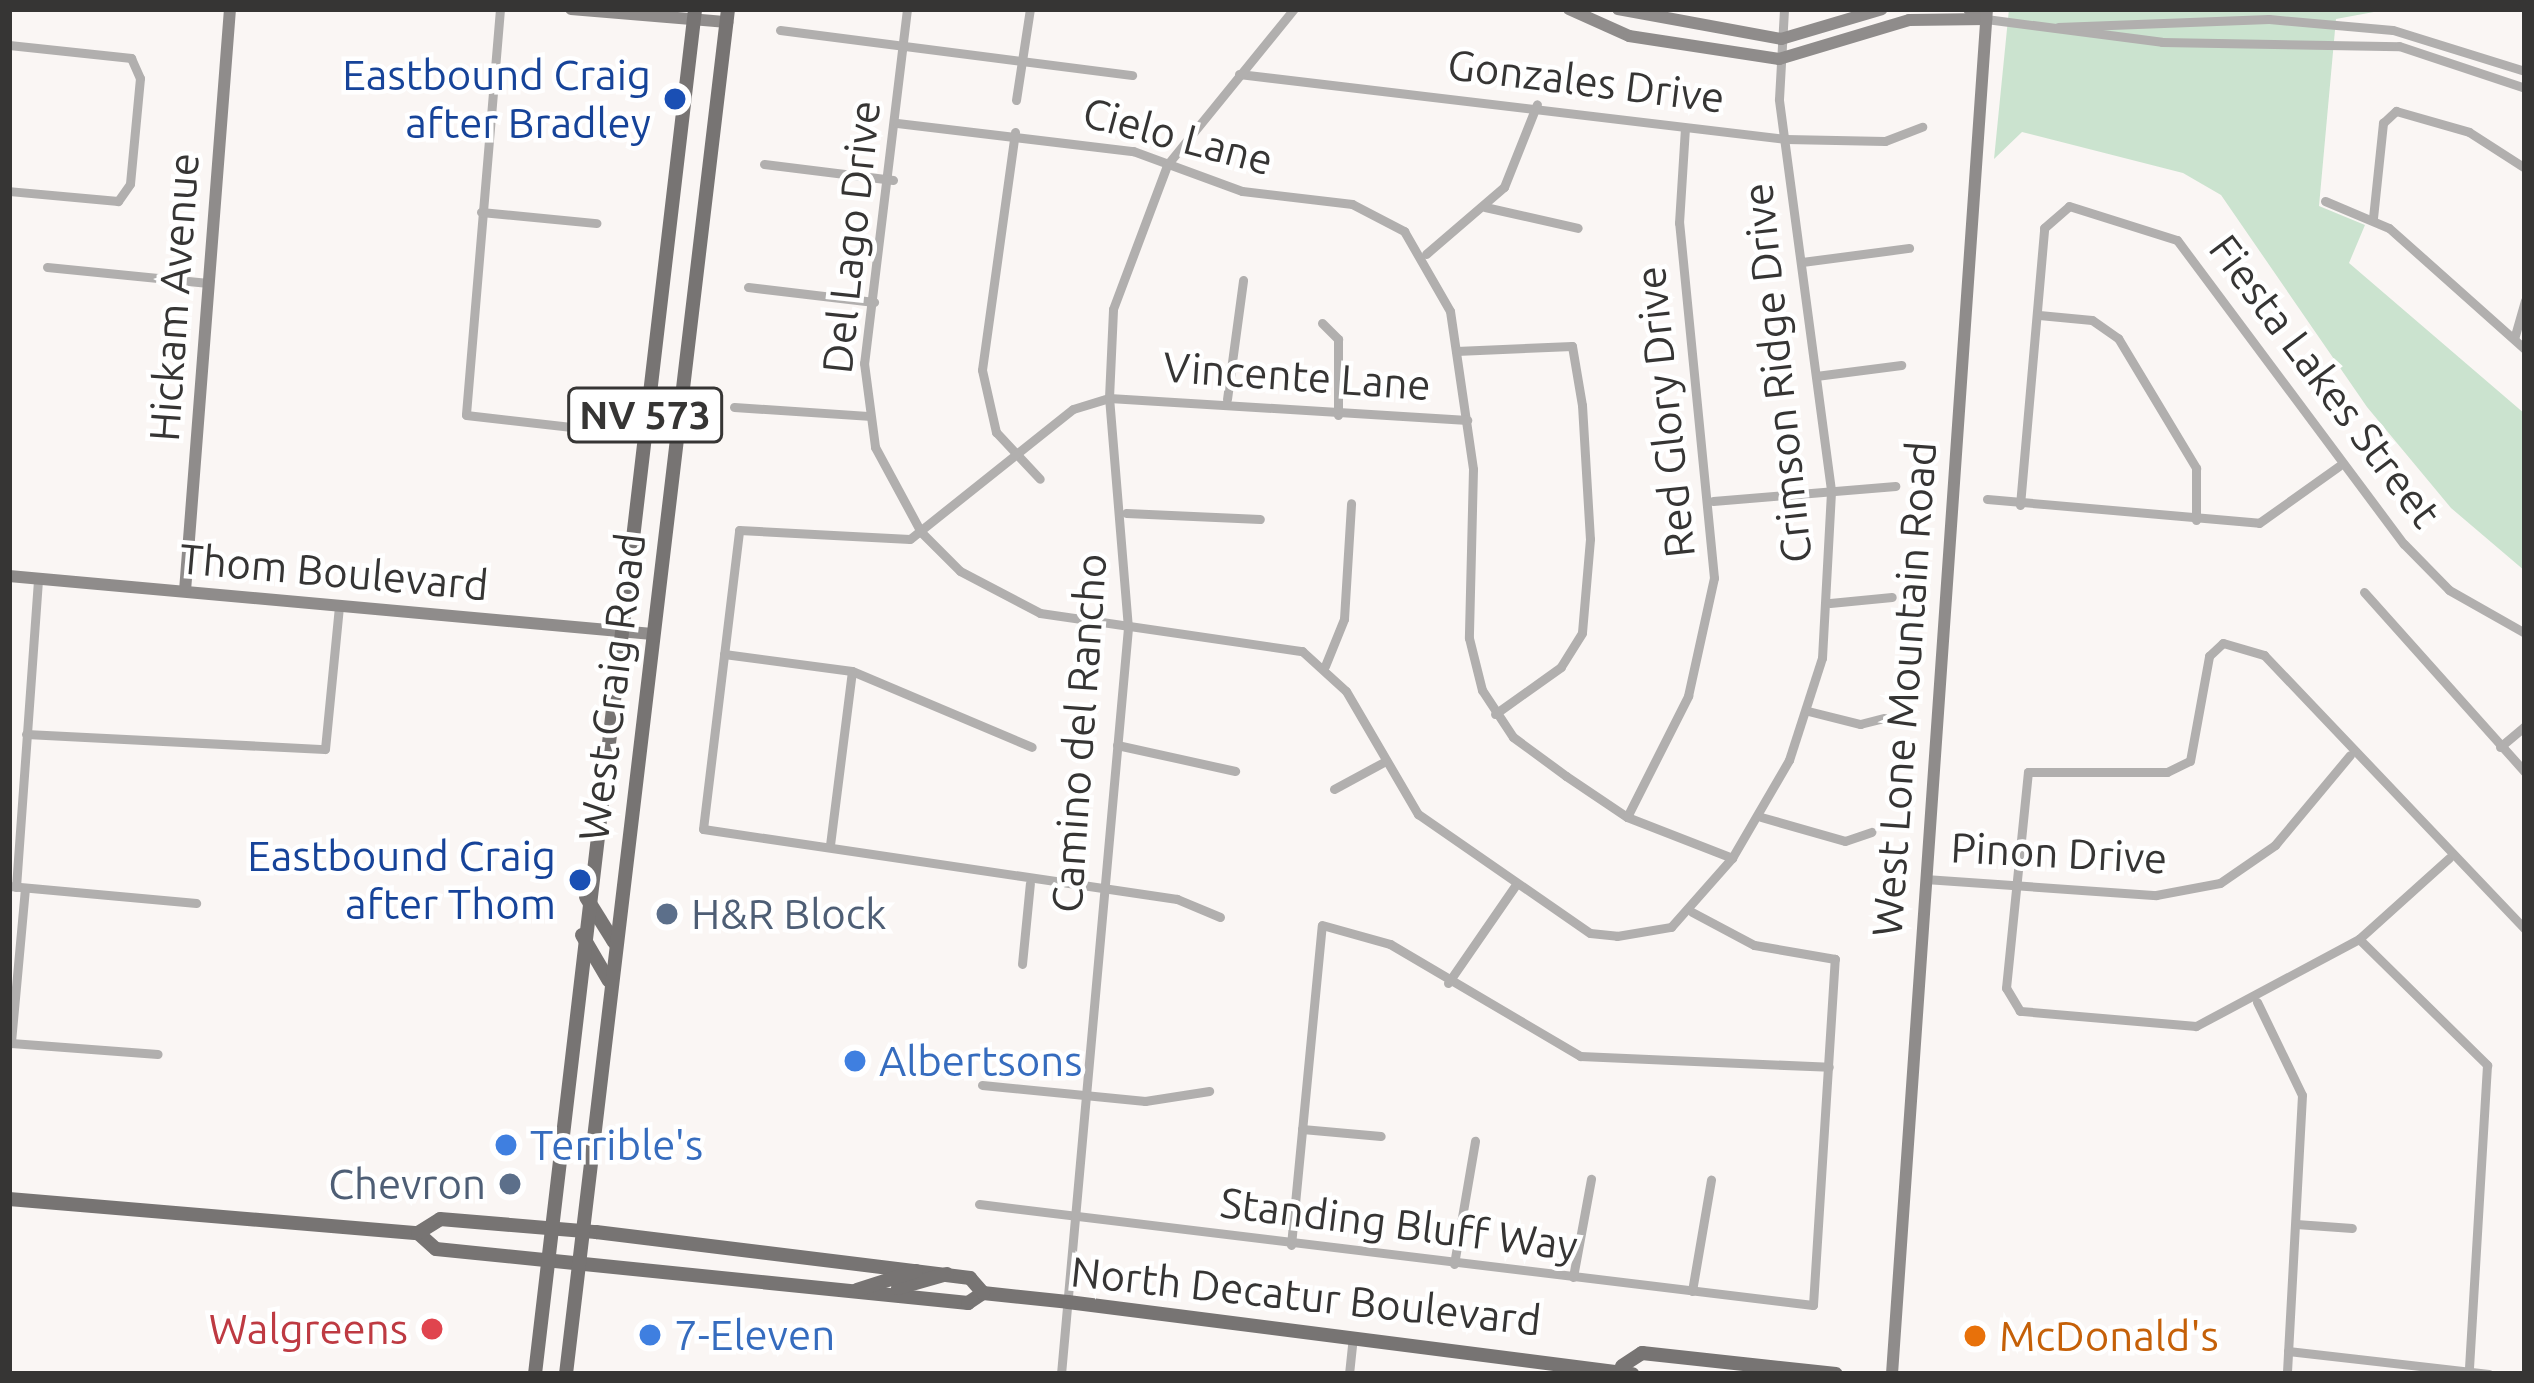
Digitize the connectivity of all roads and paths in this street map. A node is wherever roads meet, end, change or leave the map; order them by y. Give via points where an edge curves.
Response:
1 (230, 9) edge
2 (500, 9) edge
3 (572, 9) edge
4 (907, 9) edge
5 (1030, 9) edge
6 (1294, 9) edge
7 (1569, 9) edge
8 (1618, 9) edge
9 (1784, 9) edge
10 (1882, 9) edge
11 (1969, 9) edge
12 (589, 10) edge
13 (694, 14) edge
14 (1986, 14) edge
15 (728, 15) edge
16 (2058, 27) junction
17 (780, 30) dead end
18 (1781, 39) junction
19 (904, 42) junction
20 (9, 45) edge
21 (1778, 59) junction
22 (1025, 60) junction
23 (2525, 71) edge
24 (1239, 74) junction
25 (1132, 75) dead end
26 (2525, 88) edge
27 (1016, 100) dead end
28 (1538, 104) junction
29 (897, 123) junction
30 (1922, 127) dead end
31 (1685, 128) junction
32 (1015, 132) junction
33 (1786, 140) junction
34 (764, 164) dead end
35 (1167, 165) junction
36 (2525, 168) edge
37 (893, 180) junction
38 (9, 190) edge
39 (2325, 201) dead end
40 (1485, 207) junction
41 (481, 212) junction
42 (2373, 218) junction
43 (596, 223) dead end
44 (1578, 228) dead end
45 (1909, 248) dead end
46 (1426, 254) junction
47 (1802, 262) junction
48 (47, 267) dead end
49 (1243, 280) dead end
50 (208, 283) junction
51 (748, 286) dead end
52 (2525, 301) edge
53 (874, 302) junction
54 (2039, 315) junction
55 (1322, 323) dead end
56 (2514, 339) junction
57 (2525, 349) edge
58 (1456, 351) junction
59 (1901, 365) dead end
60 (1816, 376) junction
61 (1108, 398) junction
62 (1227, 399) junction
63 (734, 407) dead end
64 (1339, 415) junction
65 (868, 416) junction
66 (1467, 421) junction
67 (642, 435) junction
68 (1012, 458) junction
69 (2339, 466) junction
70 (1040, 479) dead end
71 (1895, 486) dead end
72 (1831, 490) junction
73 (1987, 499) dead end
74 (1713, 501) junction
75 (1351, 503) dead end
76 (2020, 505) junction
77 (1126, 514) junction
78 (1260, 519) dead end
79 (2196, 520) junction
80 (921, 532) junction
81 (9, 576) edge
82 (38, 579) junction
83 (185, 591) junction
84 (2364, 592) dead end
85 (1892, 597) dead end
86 (1830, 603) junction
87 (339, 606) junction
88 (1128, 628) junction
89 (618, 630) junction
90 (2525, 633) edge
91 (652, 634) junction
92 (724, 654) junction
93 (1325, 666) junction
94 (852, 671) junction
95 (1808, 710) junction
96 (1495, 714) junction
97 (1884, 718) dead end
98 (2525, 726) edge
99 (26, 734) junction
100 (1117, 745) junction
101 (1032, 747) dead end
102 (2500, 747) junction
103 (2350, 754) junction
104 (1384, 761) junction
105 (1234, 771) dead end
106 (2525, 772) edge
107 (1334, 789) dead end
108 (1627, 817) junction
109 (1761, 817) junction
110 (1871, 832) dead end
111 (830, 845) junction
112 (1732, 858) junction
113 (2449, 858) junction
114 (1924, 879) junction
115 (1030, 883) junction
116 (1515, 886) junction
117 (2012, 886) junction
118 (17, 887) edge
119 (1102, 891) junction
120 (586, 897) junction
121 (196, 903) dead end
122 (1692, 912) junction
123 (1220, 917) dead end
124 (2525, 929) edge
125 (582, 935) junction
126 (2359, 939) junction
127 (614, 941) junction
128 (1022, 964) dead end
129 (609, 981) junction
130 (1448, 982) junction
131 (2258, 1002) junction
132 (11, 1043) edge
133 (158, 1054) dead end
134 (1829, 1067) junction
135 (982, 1085) dead end
136 (1209, 1091) dead end
137 (1081, 1095) junction
138 (1302, 1129) junction
139 (1381, 1136) dead end
140 (1475, 1141) dead end
141 (1591, 1179) dead end
142 (1711, 1180) dead end
143 (9, 1199) edge
144 (979, 1204) dead end
145 (1078, 1219) junction
146 (2296, 1225) junction
147 (545, 1227) junction
148 (2352, 1228) dead end
149 (576, 1229) junction
150 (418, 1233) junction
151 (1291, 1245) junction
152 (542, 1257) junction
153 (574, 1260) junction
154 (1454, 1264) junction
155 (916, 1270) junction
156 (947, 1274) junction
157 (1574, 1277) junction
158 (857, 1290) junction
159 (1692, 1291) junction
160 (983, 1293) junction
161 (890, 1294) junction
162 (1068, 1302) junction
163 (1354, 1334) junction
164 (2288, 1351) junction
165 (1625, 1371) edge
166 (2469, 1372) edge
167 (535, 1374) edge
168 (566, 1374) edge
169 (1061, 1374) edge
170 (1349, 1374) edge
171 (1836, 1374) edge
172 (1892, 1374) edge
173 (2288, 1374) edge
174 (2488, 1374) edge

1 - 50 street, Hickam Avenue
2 - 41 street
3 - 12 street
4 - 19 street, Del Lago Drive
5 - 22 street
6 - 24 street, Camino del Rancho
7 - 21 street via 1629,36
8 - 18 street
9 - 18 street, Crimson Ridge Drive
10 - 18 street
11 - 14 street
12 - 13 street
13 - 15 street
13 - 67 main road, West Craig Road / NV 573
14 - 16 street
14 - 21 street via 1909,20
14 - 114 street, West Lone Mountain Road
15 - 91 main road, West Craig Road / NV 573
16 - 23 street via 2269,19 2420,32
16 - 26 street via 2162,42 2398,46
17 - 19 street
18 - 21 street, Crimson Ridge Drive
19 - 22 street
19 - 29 street, Del Lago Drive
20 - 38 street via 131,58 138,99 130,184 118,201
21 - 33 street, Crimson Ridge Drive
22 - 25 street
22 - 27 street
24 - 28 street, Gonzales Drive
24 - 35 street, Camino del Rancho
28 - 31 street, Gonzales Drive
28 - 40 street via 1526,149
29 - 32 street, Cielo Lane
29 - 37 street, Del Lago Drive
30 - 33 street, Gonzales Drive via 1885,141
31 - 33 street, Gonzales Drive
31 - 74 street, Red Glory Drive via 1679,223
32 - 35 street, Cielo Lane
32 - 68 street via 982,370
33 - 47 street, Crimson Ridge Drive
34 - 37 street
35 - 46 street, Cielo Lane via 1242,191 1352,204
35 - 61 street, Camino del Rancho via 1113,309
36 - 42 street via 2423,114 2388,115
37 - 53 street, Del Lago Drive
39 - 42 street
40 - 44 street
40 - 46 street
41 - 43 street
41 - 67 street via 466,415
42 - 56 street
45 - 47 street
46 - 58 street
47 - 60 street, Crimson Ridge Drive
48 - 50 street
49 - 62 street
50 - 83 street, Hickam Avenue
51 - 53 street
52 - 56 street
53 - 65 street, Del Lago Drive
54 - 69 street, Fiesta Lakes Street via 2055,210 2177,240
54 - 76 street
54 - 79 street via 2092,320 2118,338 2189,452
55 - 64 street via 1338,339
56 - 57 street
58 - 66 street
58 - 96 street via 1572,346 1589,480 1586,613 1561,668
59 - 60 street
60 - 72 street, Crimson Ridge Drive
61 - 62 street, Vincente Lane
61 - 68 street, Vincente Lane via 1073,410
61 - 77 street, Camino del Rancho
62 - 64 street, Vincente Lane
63 - 65 street
64 - 66 street, Vincente Lane
65 - 80 street, Del Lago Drive
66 - 96 street via 1469,638
67 - 89 main road, West Craig Road / NV 573
68 - 70 street
68 - 80 street, Vincente Lane
69 - 79 street via 2259,524
69 - 90 street, Fiesta Lakes Street via 2449,590
71 - 72 street
72 - 74 street
72 - 86 street, Crimson Ridge Drive
73 - 76 street
74 - 108 street, Red Glory Drive via 1705,638
75 - 93 street via 1344,619
76 - 79 street
77 - 78 street
77 - 88 street, Camino del Rancho
80 - 88 street via 992,592
80 - 92 street, Vincente Lane via 884,546 739,530
81 - 82 street, Thom Boulevard
82 - 83 street, Thom Boulevard
82 - 99 street
83 - 87 street, Thom Boulevard
84 - 102 street
85 - 86 street
86 - 95 street, Crimson Ridge Drive
87 - 89 street, Thom Boulevard
87 - 99 street via 325,749
88 - 93 street via 1288,647
88 - 100 street, Camino del Rancho
89 - 91 street, Thom Boulevard
89 - 120 main road, West Craig Road / NV 573
91 - 127 main road, West Craig Road / NV 573
92 - 94 street
92 - 111 street via 703,830
93 - 104 street
94 - 101 street
94 - 111 street
95 - 97 street via 1860,724
95 - 109 street, Crimson Ridge Drive
96 - 108 street
98 - 102 street
99 - 118 street
100 - 105 street
100 - 119 street, Camino del Rancho
102 - 106 street
103 - 113 street
103 - 117 street, Pinon Drive via 2275,844 2220,884 2156,896
103 - 117 street via 2264,655 2215,648 2190,761 2168,772 2028,772
104 - 107 street
104 - 116 street via 1418,814
108 - 112 street
109 - 110 street via 1845,841
109 - 112 street, Crimson Ridge Drive
111 - 115 street
112 - 122 street, Crimson Ridge Drive
113 - 124 street
113 - 126 street
114 - 117 street, Pinon Drive
114 - 172 street, West Lone Mountain Road
115 - 119 street
115 - 128 street
116 - 122 street via 1590,933 1652,935
116 - 130 street
117 - 131 street via 2013,1006 2163,1027
118 - 121 street
118 - 132 street
119 - 123 street
119 - 137 street, Camino del Rancho
120 - 125 main road, West Craig Road / NV 573
120 - 127 main road
122 - 134 street via 1754,945 1835,959
125 - 129 main road
125 - 147 main road, West Craig Road / NV 573
126 - 131 street
126 - 166 street via 2487,1065
127 - 129 main road, West Craig Road / NV 573
129 - 149 main road, West Craig Road / NV 573
130 - 134 street via 1580,1057
130 - 138 street via 1390,944 1322,925
131 - 146 street via 2302,1095
132 - 133 street
134 - 159 street, Standing Bluff Way via 1813,1305
135 - 137 street
136 - 137 street
137 - 145 street, Camino del Rancho
138 - 139 street
138 - 151 street
140 - 154 street
141 - 157 street
142 - 159 street
143 - 150 main road, North Decatur Boulevard
144 - 145 street, Standing Bluff Way
145 - 151 street, Standing Bluff Way
145 - 162 street, Camino del Rancho
146 - 148 street
146 - 164 street
147 - 149 main road, North Decatur Boulevard
147 - 150 main road, North Decatur Boulevard via 440,1220
147 - 152 main road, West Craig Road / NV 573
149 - 153 main road, West Craig Road / NV 573
149 - 155 main road, North Decatur Boulevard
150 - 152 main road, North Decatur Boulevard via 436,1249
151 - 154 street, Standing Bluff Way
152 - 153 main road, North Decatur Boulevard
152 - 167 main road, West Craig Road
153 - 158 main road, North Decatur Boulevard
153 - 168 main road, West Craig Road
154 - 157 street, Standing Bluff Way
155 - 156 main road, North Decatur Boulevard
155 - 158 main road
156 - 160 main road, North Decatur Boulevard
156 - 161 main road
157 - 159 street, Standing Bluff Way
158 - 161 main road, North Decatur Boulevard
160 - 161 main road, North Decatur Boulevard via 968,1303
160 - 162 main road, North Decatur Boulevard
162 - 163 main road, North Decatur Boulevard
162 - 169 street, Camino del Rancho
163 - 165 main road, North Decatur Boulevard
163 - 170 street
164 - 166 street
164 - 173 street
165 - 171 main road, North Decatur Boulevard via 1642,1353
166 - 174 street

